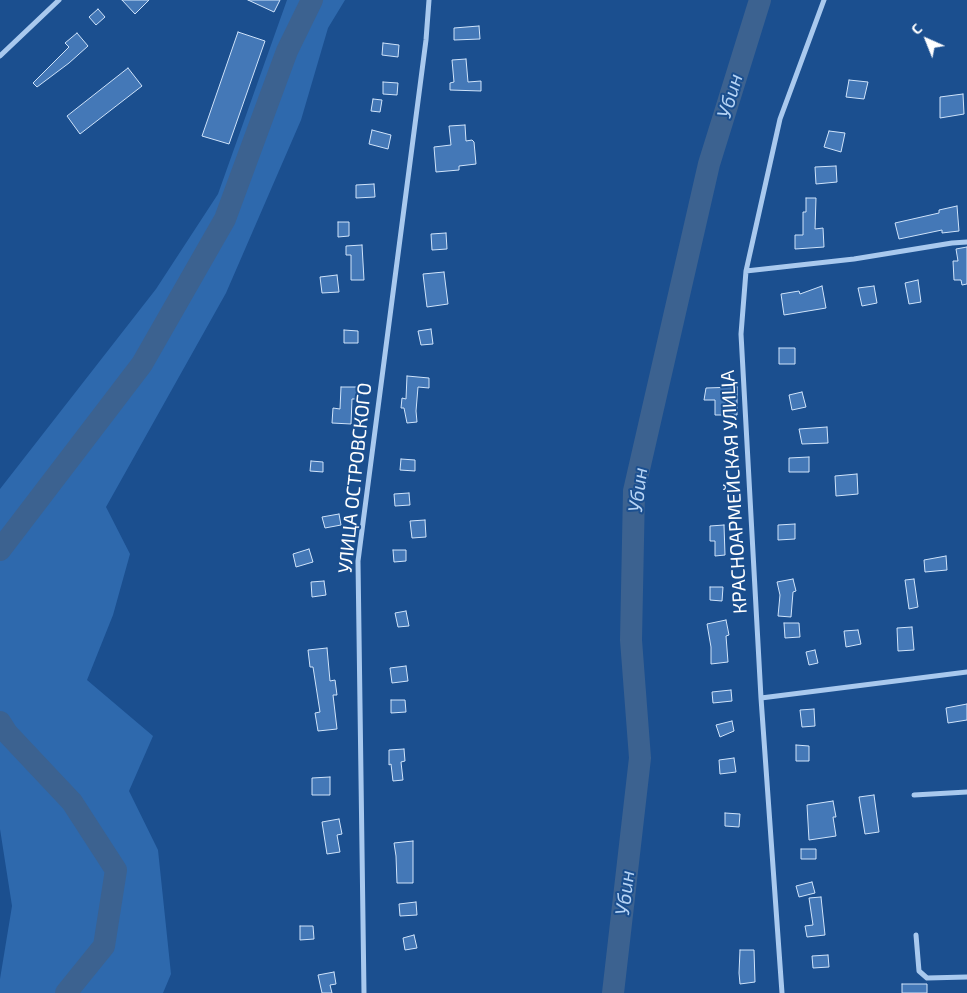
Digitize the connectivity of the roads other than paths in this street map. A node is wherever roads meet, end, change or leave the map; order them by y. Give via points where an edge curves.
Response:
1 (59, 0) edge
2 (429, 0) edge
3 (824, 0) edge
4 (0, 56) edge
5 (967, 242) edge
6 (746, 271) junction
7 (967, 672) edge
8 (761, 698) junction
9 (967, 792) edge
10 (914, 795) dead end
11 (916, 936) dead end
12 (967, 977) edge
13 (364, 993) edge
14 (782, 993) edge

1 - 4 street
2 - 13 street, УЛИЦА ОСТРОВСКОГО via 358,561
3 - 6 street, КРАСНОАРМЕЙСКАЯ УЛИЦА via 780,119
5 - 6 street
6 - 8 street, КРАСНОАРМЕЙСКАЯ УЛИЦА via 741,334
7 - 8 street
8 - 14 street, КРАСНОАРМЕЙСКАЯ УЛИЦА
9 - 10 street
11 - 12 street via 919,971 927,978

